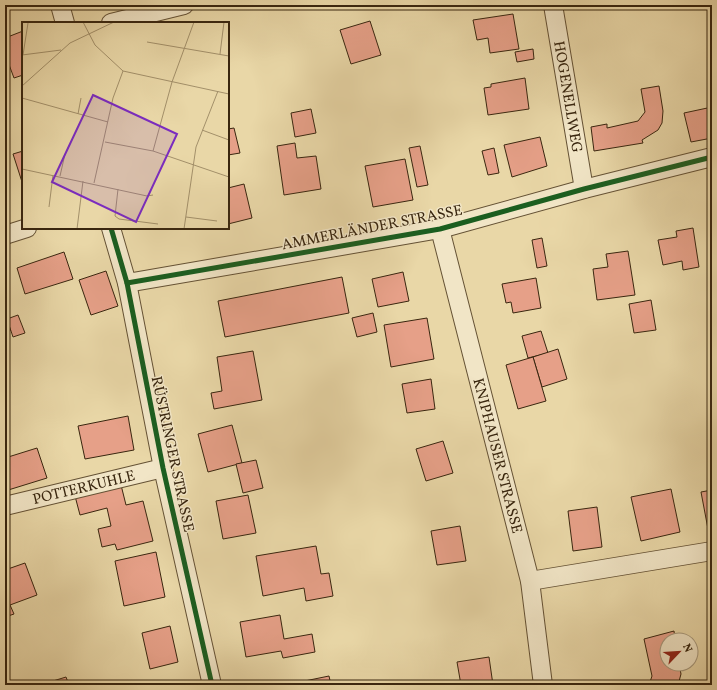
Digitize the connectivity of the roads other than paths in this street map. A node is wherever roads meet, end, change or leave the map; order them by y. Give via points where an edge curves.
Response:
1 (60, 5) edge
2 (184, 5) edge
3 (553, 5) edge
4 (65, 22) edge
5 (115, 22) edge
6 (712, 157) edge
7 (584, 189) junction
8 (24, 229) edge
9 (111, 229) edge
10 (440, 229) junction
11 (5, 235) edge
12 (127, 283) junction
13 (163, 468) junction
14 (5, 506) edge
15 (712, 551) edge
16 (530, 581) junction
17 (212, 685) edge
18 (543, 685) edge

1 - 4 street
2 - 5 street
3 - 7 street, HOGENELLWEG
6 - 7 street, AMMERLÄNDER STRASSE
7 - 10 street, AMMERLÄNDER STRASSE
8 - 11 street
9 - 12 street, RÜSTRINGER STRASSE
10 - 12 street, AMMERLÄNDER STRASSE
10 - 16 street, KNIPHAUSER STRASSE
12 - 13 street, RÜSTRINGER STRASSE
13 - 14 street, POTTERKUHLE
13 - 17 street, RÜSTRINGER STRASSE
15 - 16 street
16 - 18 street, KNIPHAUSER STRASSE

